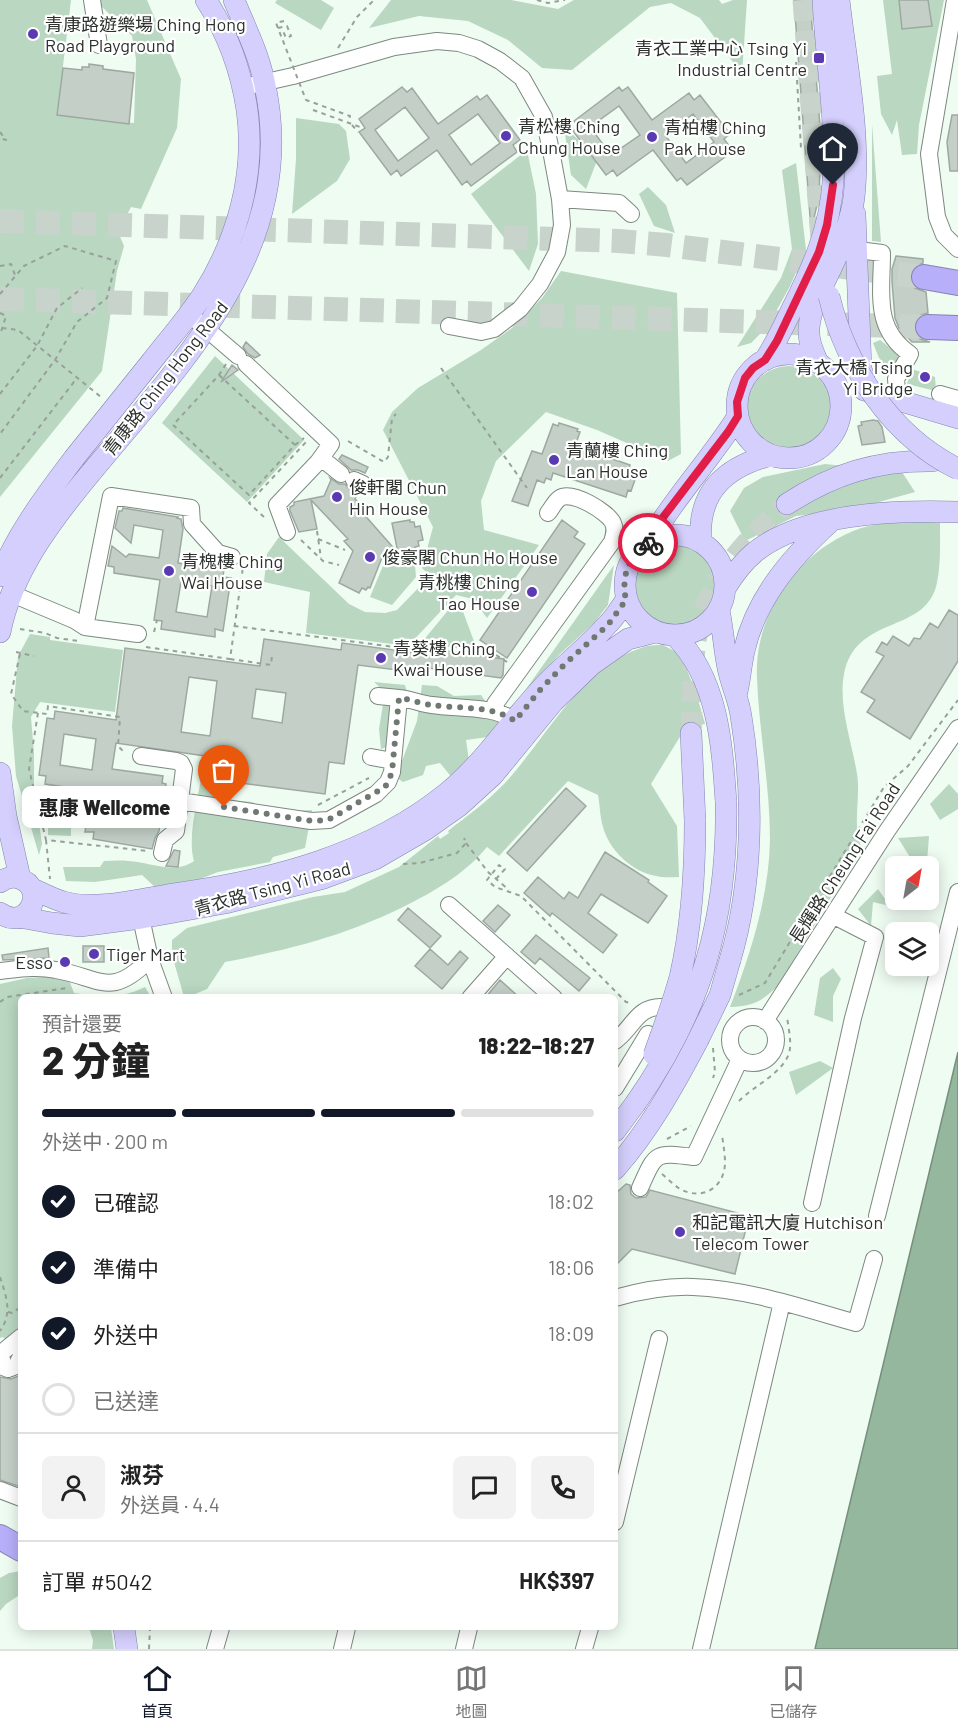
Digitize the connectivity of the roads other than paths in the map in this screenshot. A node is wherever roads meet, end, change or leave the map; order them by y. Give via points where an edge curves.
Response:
1 (92, 0) edge
2 (232, 0) edge
3 (823, 0) edge
4 (839, 0) edge
5 (955, 0) edge
6 (208, 2) edge
7 (99, 45) dead end
8 (265, 82) junction
9 (243, 87) junction
10 (854, 198) junction
11 (560, 199) junction
12 (631, 214) dead end
13 (958, 249) edge
14 (858, 250) junction
15 (924, 277) tunnel mouth
16 (958, 283) edge
17 (829, 296) dead end
18 (189, 315) junction
19 (449, 326) dead end
20 (928, 327) tunnel mouth
21 (958, 328) edge
22 (206, 329) junction
23 (765, 360) junction
24 (825, 370) junction
25 (940, 394) dead end
26 (894, 397) junction
27 (958, 399) edge
28 (738, 416) junction
29 (958, 418) edge
30 (771, 455) junction
31 (321, 458) junction
32 (933, 461) dead end
33 (958, 469) edge
34 (353, 479) dead end
35 (787, 504) tunnel mouth
36 (958, 512) edge
37 (548, 513) dead end
38 (834, 519) junction
39 (287, 532) road end
40 (649, 541) junction
41 (701, 542) junction
42 (232, 557) road end
43 (0, 576) edge
44 (726, 587) junction
45 (12, 594) junction
46 (626, 600) junction
47 (720, 610) junction
48 (85, 627) junction
49 (0, 632) edge
50 (138, 634) dead end
51 (665, 634) junction
52 (378, 696) dead end
53 (737, 696) junction
54 (399, 698) junction
55 (506, 717) junction
56 (958, 730) edge
57 (691, 733) tunnel mouth
58 (141, 756) dead end
59 (371, 758) dead end
60 (393, 761) junction
61 (0, 773) edge
62 (180, 801) junction
63 (162, 853) road end
64 (26, 882) edge
65 (958, 892) edge
66 (449, 905) dead end
67 (5, 916) edge
68 (834, 916) junction
69 (141, 918) junction
70 (507, 956) junction
71 (150, 959) junction
72 (0, 971) edge
73 (163, 994) edge
74 (474, 994) edge
75 (548, 994) edge
76 (662, 1007) dead end
77 (765, 1021) junction
78 (648, 1034) dead end
79 (618, 1038) edge
80 (740, 1059) junction
81 (618, 1083) edge
82 (635, 1104) junction
83 (618, 1127) edge
84 (618, 1165) edge
85 (640, 1188) dead end
86 (812, 1203) dead end
87 (877, 1216) dead end
88 (874, 1260) dead end
89 (618, 1297) edge
90 (782, 1302) junction
91 (18, 1339) edge
92 (659, 1339) dead end
93 (0, 1354) edge
94 (18, 1362) edge
95 (0, 1490) edge
96 (18, 1497) edge
97 (618, 1510) edge
98 (0, 1537) edge
99 (18, 1547) edge
100 (18, 1550) edge
101 (0, 1554) edge
102 (124, 1630) edge
103 (220, 1630) edge
104 (347, 1630) edge
105 (469, 1630) edge
106 (589, 1630) edge
107 (127, 1649) edge
108 (215, 1649) edge
109 (342, 1649) edge
110 (464, 1649) edge
111 (584, 1649) edge
112 (701, 1649) edge

1 - 7 street
2 - 6 street via 221,7
2 - 8 main road, 青康路 Ching Hong Road via 257,53
3 - 23 main road via 834,154 827,225 810,272
4 - 10 main road via 853,122
5 - 13 street via 929,154 937,217 944,235
6 - 9 main road, 青康路 Ching Hong Road via 226,35
8 - 9 street
8 - 11 street via 394,47 437,41 478,49 522,78 544,117
8 - 22 main road, 青康路 Ching Hong Road via 271,151 259,225 238,278
9 - 18 main road, 青康路 Ching Hong Road via 249,161 239,218 214,274
10 - 14 main road
10 - 24 main road via 809,326 811,347
11 - 12 street via 619,203
11 - 19 street via 562,225 557,252 540,284 520,309 495,330 481,332
14 - 26 main road via 861,369 865,379
14 - 26 street via 882,253 881,313 888,333 910,354 896,380
15 - 16 highway
17 - 33 main road, bridge via 856,369 880,404 915,440
18 - 22 street
18 - 43 main road, 青康路 Ching Hong Road via 45,497 10,552
20 - 21 highway
22 - 31 street via 234,363 331,444
22 - 45 main road, 青康路 Ching Hong Road via 52,522
23 - 24 main road via 799,355
23 - 28 main road via 753,368 740,388
24 - 26 main road
24 - 30 main road via 840,399 840,413 832,435 811,453 795,458
25 - 27 street
26 - 29 main road
28 - 30 main road via 748,438
28 - 40 main road
30 - 41 main road via 741,465 720,481 701,516
31 - 34 street
31 - 39 street via 277,505
32 - 35 main road via 868,467 837,476
36 - 38 main road
37 - 55 street via 558,498 575,496 608,516 615,531 612,542 495,704
38 - 44 main road via 799,529 764,546 744,562
38 - 53 main road via 776,578 764,597 744,652
40 - 41 main road via 675,535
40 - 46 main road via 629,563 624,582
41 - 44 main road via 717,557
42 - 48 street via 218,553 192,524 191,508 111,496
44 - 47 main road
45 - 48 street
45 - 49 main road, 青康路 Ching Hong Road
46 - 51 main road via 637,618
46 - 55 main road, 青衣路 Tsing Yi Road via 608,625
47 - 51 main road via 701,629 688,634
47 - 53 main road via 728,670
48 - 50 street
51 - 69 main road, 青衣路 Tsing Yi Road via 623,642 591,665 553,702 492,775 459,806 400,846 324,878 225,903
51 - 82 main road, bridge via 688,649 708,688 722,748 727,839 717,925 710,951 689,1011
52 - 54 street
53 - 84 main road, bridge via 749,800 747,865 735,943 720,995 665,1101
54 - 55 street
54 - 60 street
55 - 64 main road, 青衣路 Tsing Yi Road via 479,763 447,793 388,832 325,859 228,885 86,905 66,903
56 - 68 street, 長輝路 Cheung Fai Road via 887,831
57 - 82 main road, bridge via 695,882 682,966 671,1007
58 - 62 street via 182,763
59 - 60 street
60 - 62 street via 385,787 328,820 312,821
61 - 64 main road via 6,816
62 - 63 street via 176,831 165,840
64 - 67 main road via 33,894 33,904 28,912
65 - 87 street
66 - 70 street
67 - 69 main road, 青衣路 Tsing Yi Road via 80,926
68 - 77 street, 長輝路 Cheung Fai Road
68 - 86 street via 875,937
69 - 71 street
70 - 74 street
70 - 75 street
71 - 72 street via 132,976 118,982 105,983 40,968
71 - 73 street
76 - 79 street via 647,1009
77 - 80 street via 775,1034 774,1050 763,1061
77 - 80 street via 749,1017 724,1030
78 - 81 street
80 - 85 street via 694,1157 658,1156
82 - 83 main road
88 - 90 street via 856,1323
89 - 90 street via 646,1290 692,1287
90 - 112 street
91 - 93 street
92 - 97 street
93 - 94 street via 3,1367 8,1369
95 - 96 street
98 - 99 highway
100 - 101 main road
102 - 107 main road
103 - 108 street
104 - 109 street
105 - 110 street
106 - 111 street

